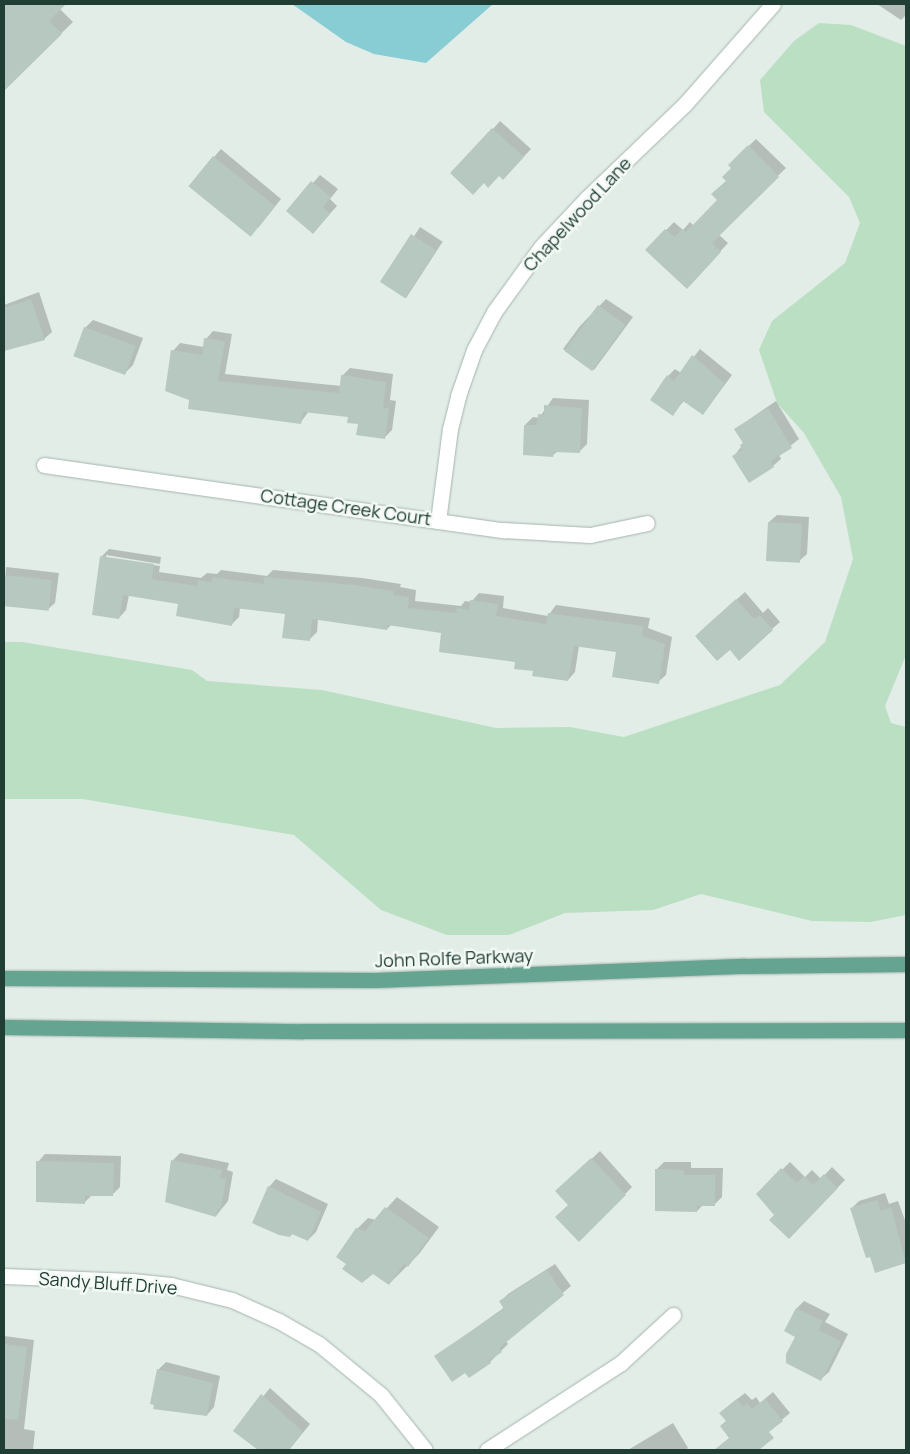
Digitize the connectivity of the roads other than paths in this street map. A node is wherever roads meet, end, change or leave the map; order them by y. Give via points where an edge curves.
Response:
1 (773, 4) edge
2 (44, 464) dead end
3 (438, 521) junction
4 (648, 523) dead end
5 (906, 964) edge
6 (4, 978) edge
7 (4, 1027) edge
8 (906, 1030) edge
9 (4, 1276) edge
10 (673, 1315) dead end
11 (425, 1450) edge
12 (487, 1450) edge

1 - 3 street, Chapelwood Lane via 685,104 587,198 542,247 494,312 474,350 458,396 450,429
2 - 3 street, Cottage Creek Court
3 - 4 street, Cottage Creek Court via 503,530 590,535
5 - 6 main road, John Rolfe Parkway via 745,966 375,980
7 - 8 main road via 303,1031
9 - 11 street, Sandy Bluff Drive via 171,1285 232,1300 319,1344 381,1395
10 - 12 street via 620,1363

